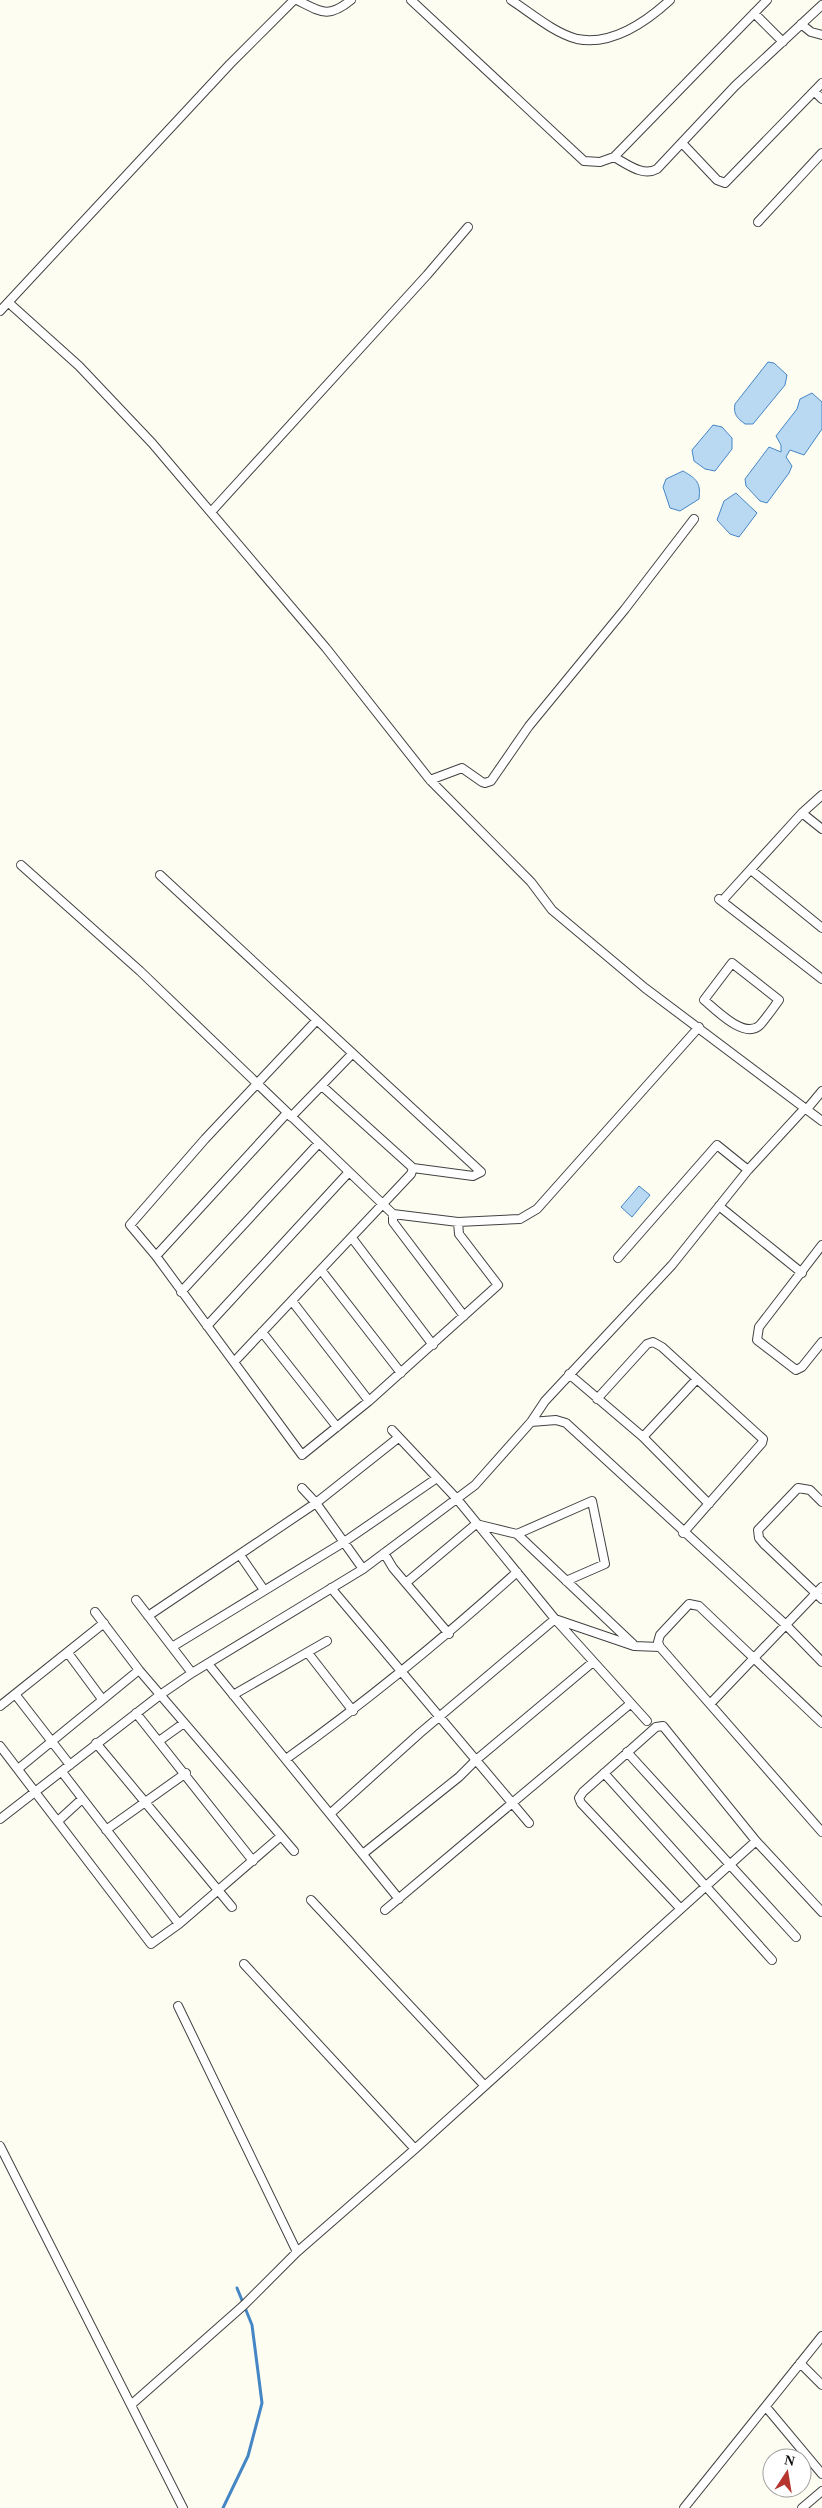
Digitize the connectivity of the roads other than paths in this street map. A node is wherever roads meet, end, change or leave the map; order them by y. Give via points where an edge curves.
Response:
1 (296, 0) edge
2 (351, 0) edge
3 (411, 0) edge
4 (511, 0) edge
5 (670, 0) edge
6 (768, 0) edge
7 (822, 5) edge
8 (754, 13) junction
9 (801, 24) junction
10 (822, 35) edge
11 (782, 42) junction
12 (822, 83) edge
13 (814, 92) junction
14 (822, 98) edge
15 (682, 143) junction
16 (822, 153) edge
17 (614, 157) junction
18 (758, 222) dead end
19 (468, 226) dead end
20 (9, 302) junction
21 (0, 311) edge
22 (211, 512) junction
23 (694, 519) dead end
24 (430, 780) junction
25 (822, 796) edge
26 (802, 813) junction
27 (822, 829) edge
28 (21, 865) dead end
29 (751, 870) junction
30 (160, 875) dead end
31 (822, 928) edge
32 (822, 979) edge
33 (779, 1000) joint
34 (316, 1021) junction
35 (698, 1027) junction
36 (352, 1054) junction
37 (258, 1084) junction
38 (322, 1086) junction
39 (822, 1091) edge
40 (806, 1108) junction
41 (289, 1115) junction
42 (822, 1121) edge
43 (319, 1143) junction
44 (413, 1168) junction
45 (748, 1170) junction
46 (349, 1172) junction
47 (383, 1205) junction
48 (719, 1206) junction
49 (393, 1214) junction
50 (458, 1222) junction
51 (352, 1238) junction
52 (822, 1246) edge
53 (156, 1256) junction
54 (618, 1258) dead end
55 (321, 1270) junction
56 (802, 1273) junction
57 (181, 1292) junction
58 (292, 1301) junction
59 (464, 1316) junction
60 (207, 1326) junction
61 (262, 1332) junction
62 (822, 1342) edge
63 (433, 1345) junction
64 (234, 1362) junction
65 (402, 1372) junction
66 (569, 1374) junction
67 (696, 1380) junction
68 (598, 1399) junction
69 (369, 1401) junction
70 (531, 1422) junction
71 (337, 1427) junction
72 (392, 1430) dead end
73 (398, 1438) junction
74 (643, 1438) junction
75 (437, 1478) junction
76 (302, 1488) dead end
77 (457, 1498) junction
78 (822, 1502) edge
79 (316, 1503) junction
80 (709, 1504) junction
81 (476, 1524) junction
82 (683, 1532) junction
83 (517, 1534) junction
84 (344, 1542) junction
85 (384, 1553) junction
86 (240, 1555) junction
87 (363, 1569) junction
88 (517, 1572) junction
89 (566, 1581) junction
90 (407, 1582) junction
91 (822, 1587) edge
92 (331, 1588) junction
93 (264, 1590) junction
94 (819, 1596) edge
95 (136, 1600) dead end
96 (95, 1612) dead end
97 (148, 1616) junction
98 (555, 1619) junction
99 (104, 1623) junction
100 (786, 1625) junction
101 (449, 1634) junction
102 (327, 1641) dead end
103 (634, 1646) junction
104 (172, 1647) junction
105 (660, 1647) junction
106 (68, 1653) junction
107 (308, 1653) junction
108 (754, 1658) junction
109 (593, 1662) junction
110 (822, 1662) edge
111 (209, 1664) junction
112 (139, 1670) junction
113 (402, 1672) junction
114 (192, 1673) junction
115 (15, 1694) junction
116 (234, 1694) junction
117 (160, 1695) junction
118 (102, 1699) junction
119 (630, 1704) junction
120 (710, 1704) junction
121 (0, 1706) edge
122 (353, 1711) junction
123 (136, 1712) junction
124 (439, 1716) junction
125 (647, 1721) dead end
126 (184, 1723) junction
127 (822, 1723) edge
128 (160, 1741) junction
129 (52, 1742) junction
130 (96, 1743) junction
131 (0, 1746) edge
132 (627, 1752) junction
133 (286, 1759) junction
134 (476, 1760) junction
135 (70, 1765) junction
136 (18, 1769) junction
137 (62, 1772) junction
138 (186, 1773) junction
139 (604, 1773) junction
140 (35, 1792) junction
141 (82, 1799) junction
142 (144, 1802) junction
143 (512, 1802) junction
144 (331, 1813) junction
145 (0, 1819) edge
146 (58, 1821) junction
147 (529, 1823) dead end
148 (106, 1830) junction
149 (822, 1832) edge
150 (281, 1836) junction
151 (756, 1841) junction
152 (294, 1851) dead end
153 (364, 1853) junction
154 (252, 1861) junction
155 (731, 1864) junction
156 (705, 1886) junction
157 (217, 1891) junction
158 (399, 1899) junction
159 (311, 1900) dead end
160 (232, 1906) dead end
161 (680, 1908) junction
162 (385, 1910) dead end
163 (822, 1912) edge
164 (179, 1924) junction
165 (796, 1936) dead end
166 (772, 1960) dead end
167 (244, 1964) dead end
168 (178, 2006) dead end
169 (484, 2085) junction
170 (0, 2146) edge
171 (415, 2150) junction
172 (298, 2252) junction
173 (822, 2336) edge
174 (800, 2363) junction
175 (822, 2385) edge
176 (132, 2404) junction
177 (766, 2407) junction
178 (822, 2474) edge
179 (822, 2491) edge
180 (183, 2508) edge
181 (684, 2508) edge
182 (802, 2508) edge

1 - 2 street via 326,13 339,10
1 - 20 street via 230,64
3 - 17 street via 584,161 600,162
4 - 5 street via 558,30 577,38 596,40 631,28 655,14
6 - 8 street
7 - 9 street
8 - 11 street
8 - 17 street
9 - 10 street
9 - 11 street
11 - 15 street
12 - 13 street
13 - 14 street
13 - 15 street via 725,183 717,180
15 - 17 street via 651,172 632,167
16 - 18 street
19 - 22 street
20 - 21 street
20 - 22 street via 80,366
22 - 24 street via 326,648
23 - 24 street via 490,780 482,782 462,768
24 - 35 street via 531,882 561,920
25 - 26 street
26 - 27 street
26 - 29 street
28 - 37 street via 140,971
29 - 31 street
29 - 32 street via 721,900
30 - 34 street
33 - 33 street via 732,963 704,1000 738,1027 749,1029 759,1026
34 - 36 street
34 - 37 street
35 - 40 street
35 - 50 street via 537,1209 520,1219
36 - 38 street
36 - 44 street via 481,1172 474,1176
37 - 41 street
37 - 53 street via 130,1225
38 - 41 street
38 - 44 street
39 - 40 street
40 - 42 street
40 - 45 street
41 - 43 street
41 - 53 street
43 - 46 street
43 - 57 street
44 - 47 street
45 - 48 street
45 - 54 street via 717,1145
46 - 47 street
46 - 60 street
47 - 49 street
47 - 51 street
48 - 56 street
48 - 66 street via 672,1265
49 - 50 street
49 - 59 street via 393,1222
50 - 59 street via 459,1234 498,1285
51 - 55 street
51 - 63 street
52 - 56 street
53 - 57 street
55 - 58 street
55 - 65 street
56 - 62 street via 759,1327 757,1340 796,1370
57 - 60 street
58 - 61 street
58 - 69 street
59 - 63 street
60 - 64 street
61 - 64 street
61 - 71 street
63 - 65 street
64 - 71 street via 302,1455
65 - 69 street
66 - 68 street
66 - 70 street via 544,1401
67 - 68 street via 653,1342 647,1344
67 - 74 street
67 - 80 street via 763,1439
68 - 74 street
69 - 71 street
70 - 77 street via 488,1473
70 - 82 street via 556,1420 566,1423
72 - 73 street
73 - 75 street
73 - 79 street
74 - 80 street
75 - 77 street
75 - 84 street
76 - 79 street
77 - 81 street
77 - 85 street
78 - 94 street via 810,1490 798,1488 758,1530 764,1544
79 - 84 street
79 - 86 street
80 - 82 street
81 - 83 street
81 - 88 street
81 - 90 street
82 - 100 street
83 - 89 street
83 - 89 street via 592,1500 605,1564
84 - 87 street
84 - 93 street
85 - 87 street
85 - 90 street
86 - 93 street
86 - 97 street
87 - 92 street
88 - 98 street
88 - 101 street
89 - 103 street
90 - 101 street
91 - 94 street
92 - 111 street
92 - 113 street
93 - 104 street
94 - 100 street
95 - 97 street
96 - 99 street
97 - 104 street
98 - 103 street
98 - 109 street
98 - 124 street
99 - 106 street
99 - 112 street
100 - 108 street
100 - 110 street
101 - 113 street
102 - 107 street
103 - 105 street
104 - 114 street
105 - 108 street via 660,1635 689,1604 695,1604
105 - 120 street
106 - 115 street
106 - 118 street
107 - 116 street
107 - 122 street
108 - 120 street
108 - 127 street
109 - 119 street
109 - 134 street
111 - 114 street
111 - 116 street
112 - 117 street
112 - 118 street
113 - 122 street
113 - 124 street
114 - 117 street
115 - 121 street
115 - 129 street
116 - 133 street
117 - 123 street
117 - 126 street
118 - 129 street
119 - 125 street
119 - 143 street
120 - 149 street
122 - 133 street
123 - 128 street
123 - 130 street
124 - 134 street
124 - 144 street
126 - 128 street
126 - 150 street
128 - 138 street
129 - 135 street
129 - 136 street
130 - 135 street
130 - 142 street
131 - 136 street
132 - 139 street
132 - 151 street via 656,1727 663,1726
132 - 155 street
133 - 144 street
134 - 143 street
134 - 153 street
135 - 137 street
136 - 140 street
137 - 140 street
137 - 141 street
138 - 142 street
138 - 154 street
139 - 156 street
139 - 161 street via 583,1792 581,1803
140 - 145 street
140 - 146 street
141 - 146 street
141 - 148 street
142 - 148 street
142 - 157 street
143 - 147 street
143 - 158 street
144 - 153 street
146 - 164 street via 151,1944
148 - 164 street
150 - 152 street
150 - 154 street
151 - 155 street
151 - 163 street
153 - 158 street
154 - 157 street
155 - 156 street
155 - 165 street
156 - 161 street
156 - 166 street
157 - 160 street
157 - 164 street
158 - 162 street
159 - 169 street
161 - 169 street
167 - 171 street
168 - 172 street
169 - 171 street
170 - 176 street
171 - 172 street
172 - 176 street via 244,2305
173 - 174 street
174 - 175 street
174 - 177 street
176 - 180 street
177 - 178 street
177 - 181 street
179 - 182 street

